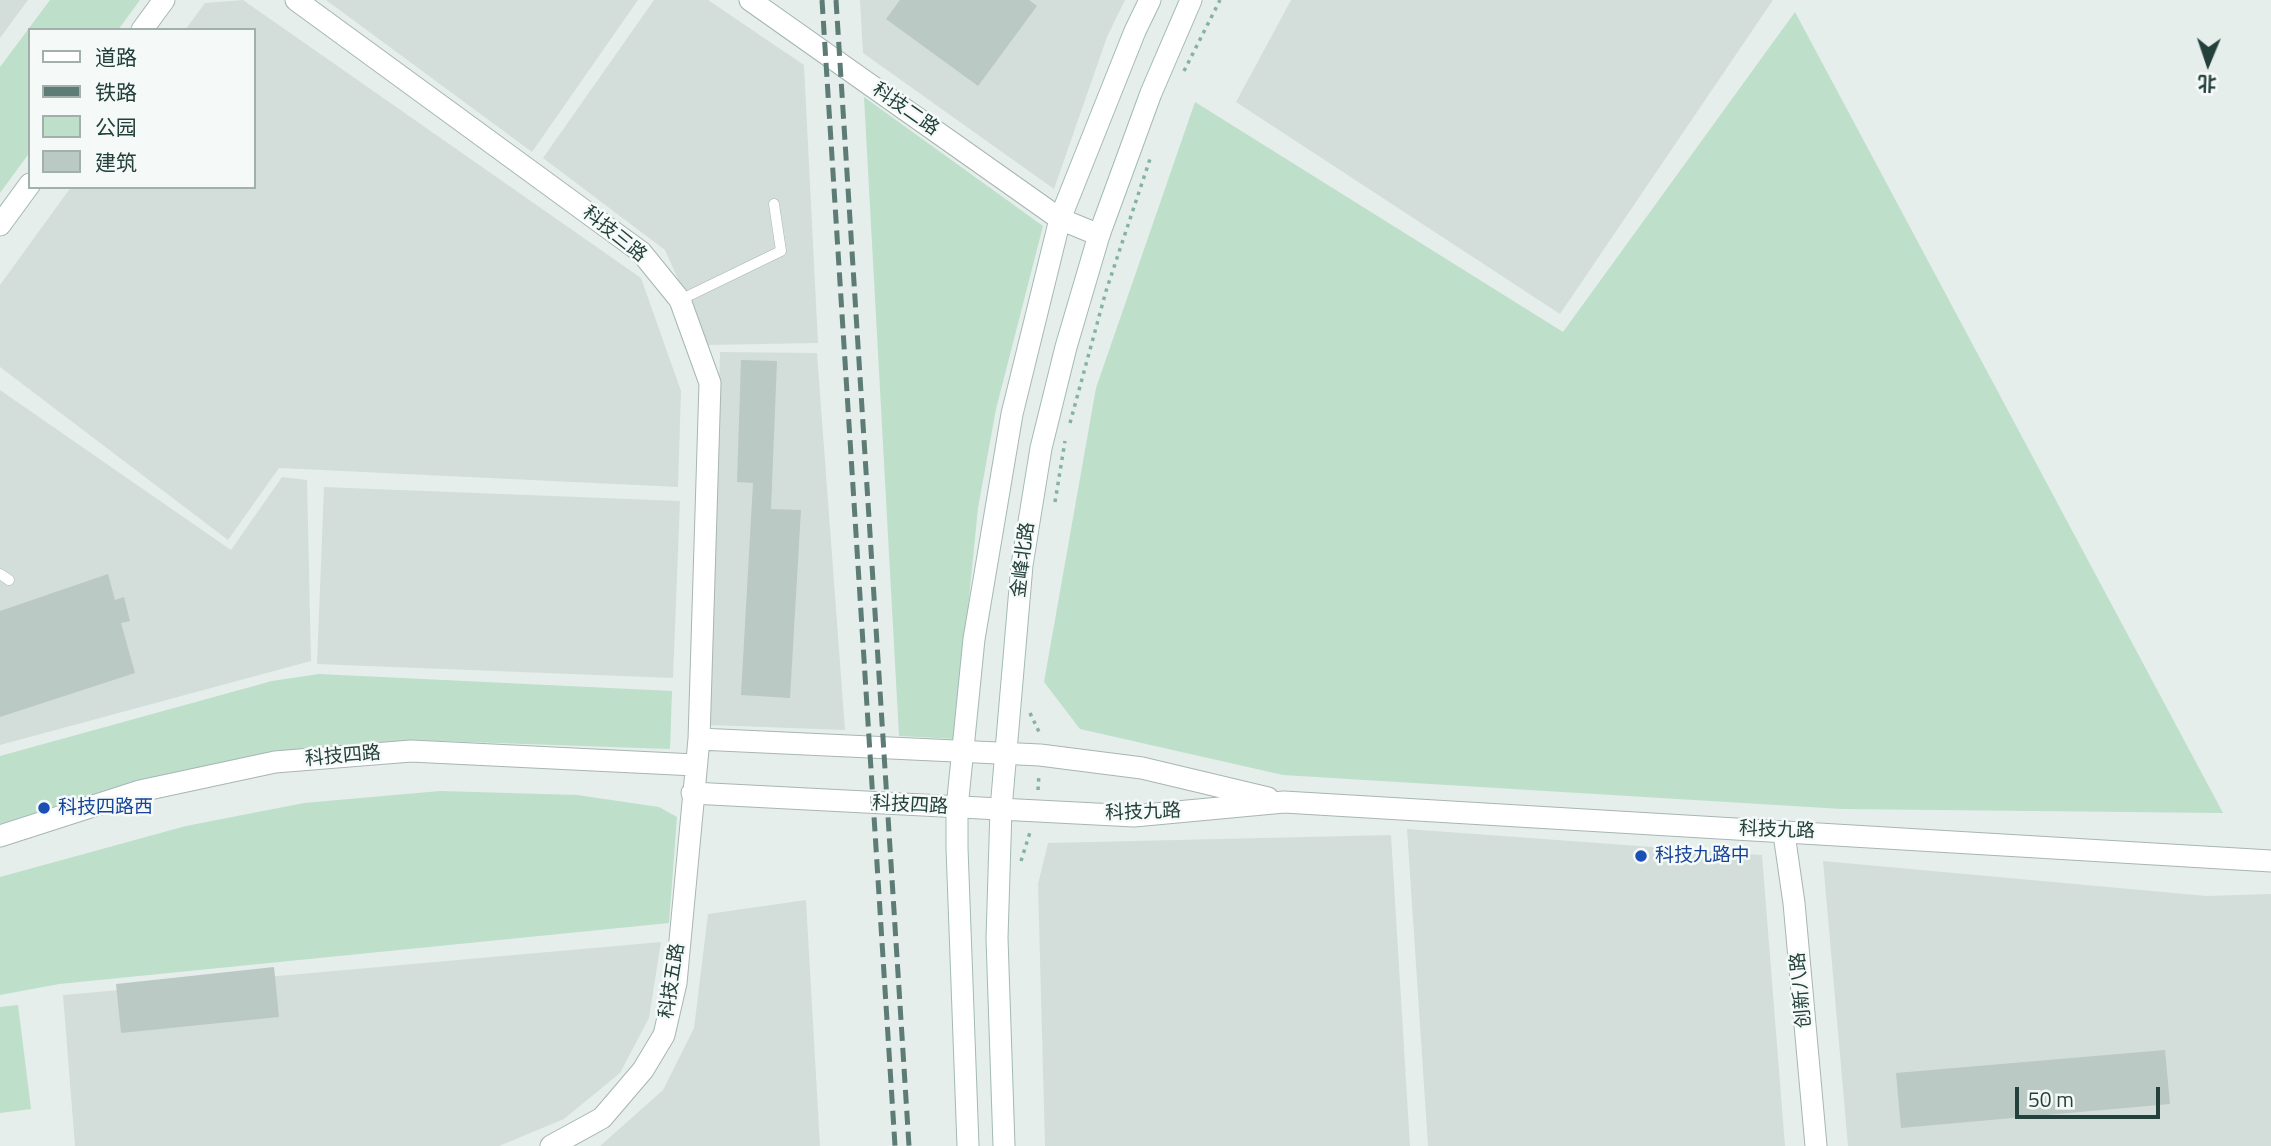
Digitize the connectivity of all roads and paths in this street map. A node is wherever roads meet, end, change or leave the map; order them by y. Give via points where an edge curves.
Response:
1 (164, 0) edge
2 (296, 0) edge
3 (750, 0) edge
4 (1150, 0) edge
5 (1191, 0) edge
6 (1220, 0) edge
7 (143, 28) edge
8 (1184, 72) dead end
9 (1154, 148) dead end
10 (28, 187) edge
11 (774, 204) dead end
12 (1060, 219) junction
13 (0, 225) edge
14 (1099, 235) junction
15 (680, 300) junction
16 (1069, 425) dead end
17 (1066, 438) dead end
18 (1055, 503) dead end
19 (1026, 705) dead end
20 (699, 739) junction
21 (963, 750) junction
22 (1006, 754) junction
23 (1040, 755) junction
24 (695, 765) junction
25 (692, 793) junction
26 (1283, 802) junction
27 (957, 808) junction
28 (1001, 810) junction
29 (1037, 812) junction
30 (1784, 834) junction
31 (0, 836) edge
32 (2271, 860) edge
33 (1020, 863) dead end
34 (551, 1146) edge
35 (968, 1146) edge
36 (1004, 1146) edge
37 (1816, 1146) edge

1 - 7 street
2 - 15 street, 科技三路 via 641,252
3 - 12 street, 科技二路
4 - 12 street, 金峰北路
5 - 14 street, 金峰北路
6 - 8 path
9 - 16 path via 1106,291
10 - 13 street
11 - 15 lane via 780,251
12 - 14 street, 科技二路
12 - 21 street, 金峰北路 via 1012,414 974,639
14 - 22 street, 金峰北路 via 1041,448 1022,565
15 - 20 street, 科技三路 via 710,383
17 - 18 path
19 - 23 path via 1041,733
20 - 21 street
20 - 24 street, 科技三路
21 - 22 street
21 - 27 street, 金峰北路
22 - 23 street, 科技九路
22 - 28 street, 金峰北路
23 - 26 street, 科技九路 via 1142,768
23 - 29 path
24 - 25 street, 科技五路
24 - 31 street, 科技四路 via 411,751 275,762 140,791
25 - 27 street, 科技四路
25 - 34 street, 科技五路 via 676,983 664,1035 643,1070 602,1118
26 - 29 street, 科技九路 via 1134,816
26 - 30 street, 科技九路
27 - 28 street, 科技四路
27 - 35 street, 金峰北路
28 - 29 street, 科技九路
28 - 36 street, 金峰北路 via 997,937
29 - 33 path
30 - 32 street, 科技九路 via 1835,832
30 - 37 street, 创新八路

